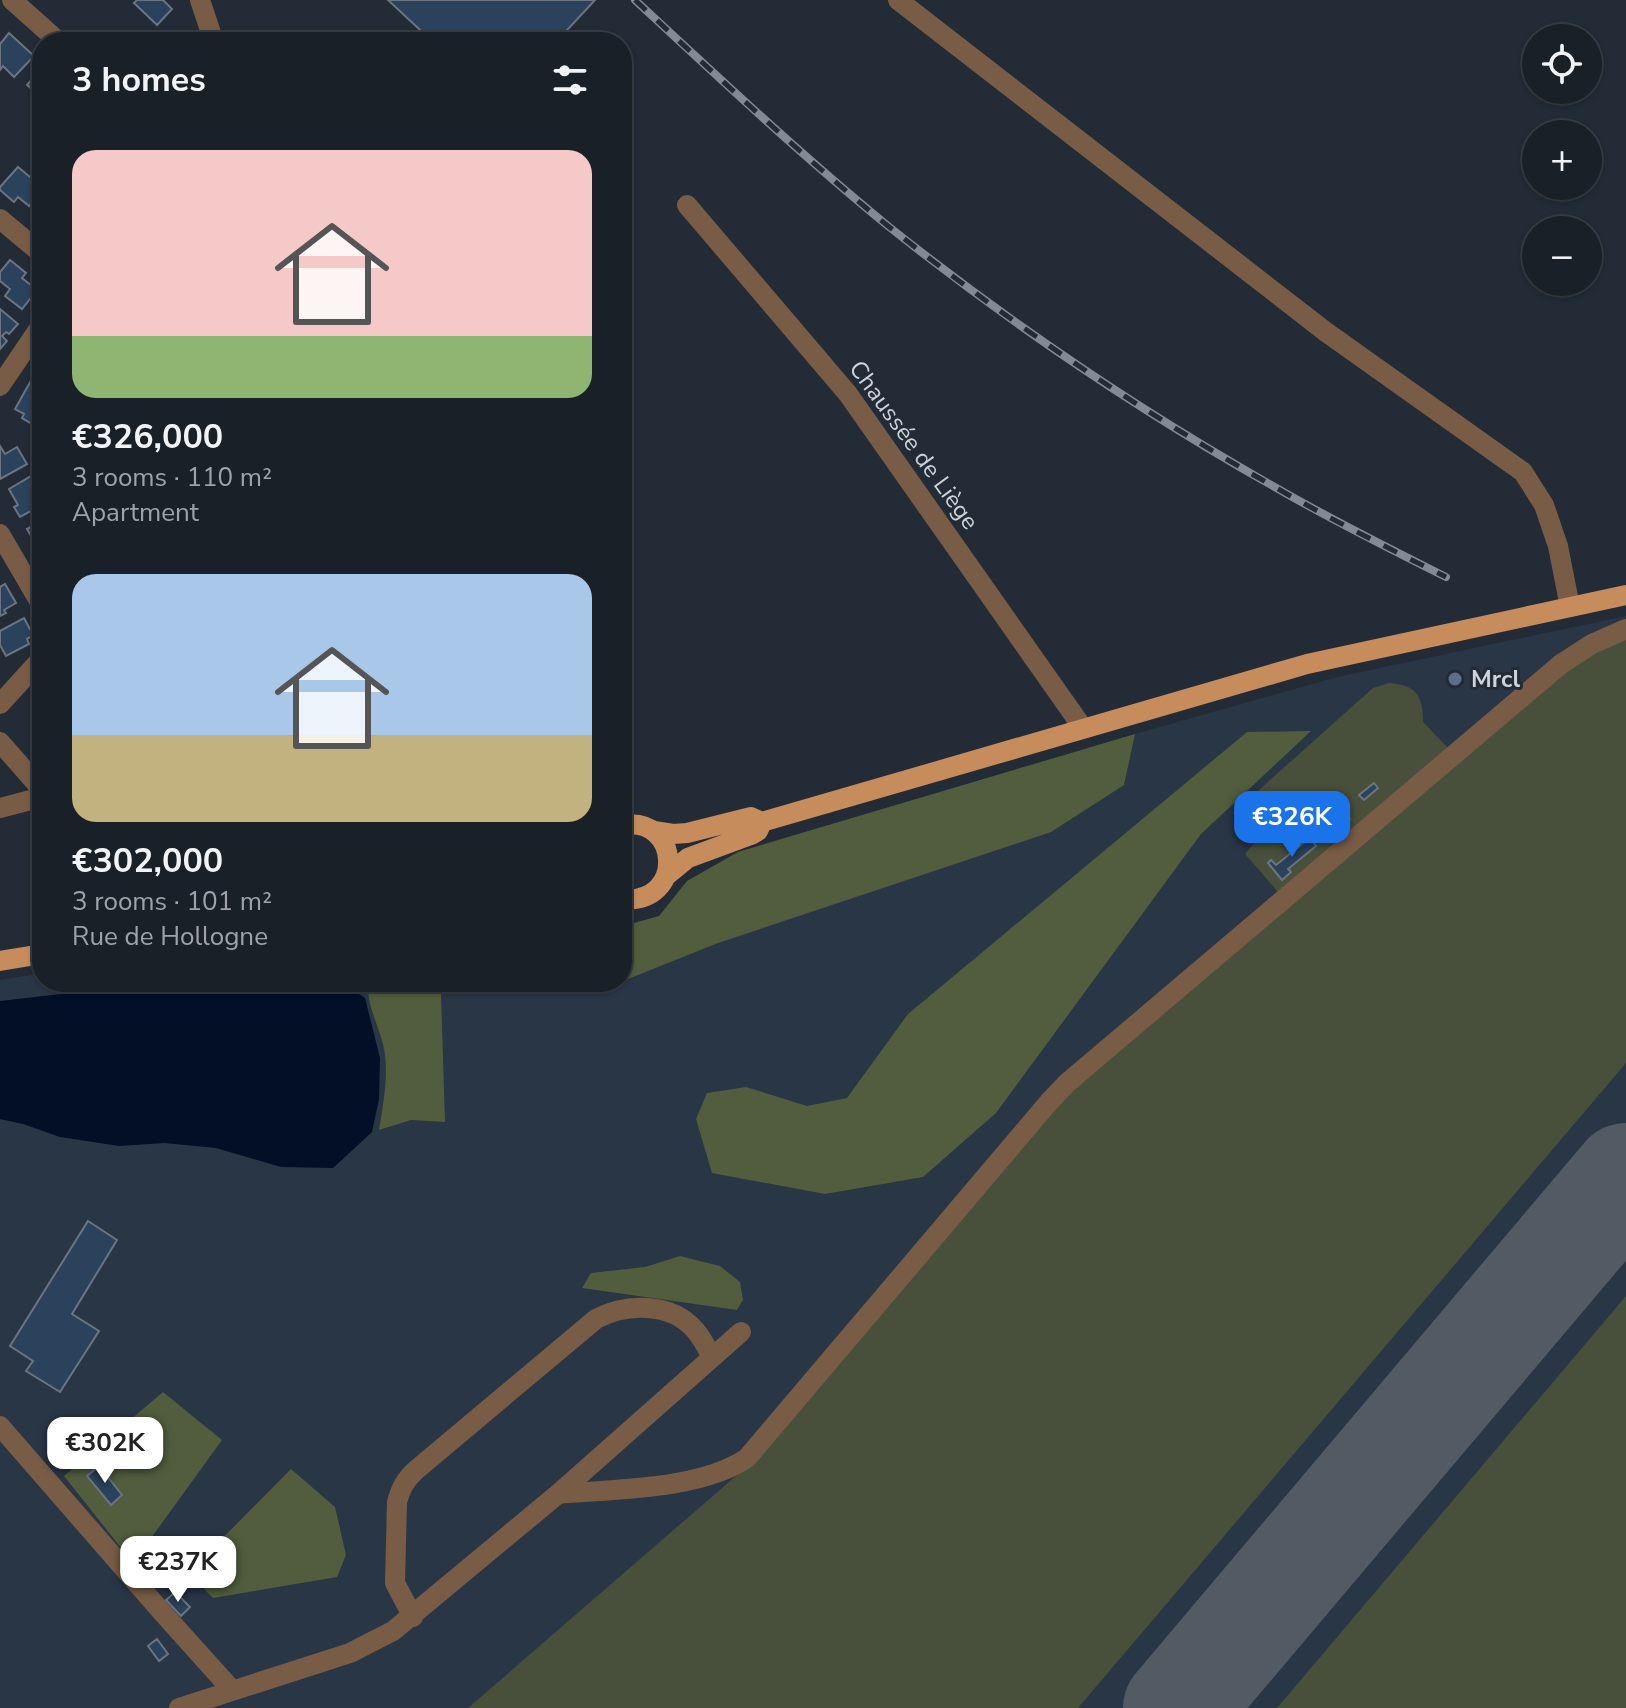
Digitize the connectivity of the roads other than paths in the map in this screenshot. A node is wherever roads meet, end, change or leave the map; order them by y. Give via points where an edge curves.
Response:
1 (12, 0) edge
2 (200, 0) edge
3 (898, 0) edge
4 (48, 32) edge
5 (211, 32) edge
6 (687, 205) dead end
7 (0, 219) edge
8 (32, 246) edge
9 (32, 339) edge
10 (0, 386) edge
11 (0, 534) edge
12 (32, 589) edge
13 (1626, 595) edge
14 (1570, 607) junction
15 (1626, 629) edge
16 (32, 669) edge
17 (0, 704) edge
18 (1083, 728) junction
19 (0, 742) edge
20 (32, 779) edge
21 (32, 800) edge
22 (0, 808) edge
23 (762, 822) junction
24 (634, 824) edge
25 (666, 876) junction
26 (632, 899) edge
27 (32, 956) edge
28 (0, 961) edge
29 (741, 1332) dead end
30 (712, 1357) junction
31 (0, 1426) edge
32 (558, 1494) junction
33 (413, 1617) junction
34 (232, 1690) junction
35 (179, 1708) edge

1 - 4 street
2 - 5 street
3 - 14 street via 1326,332 1523,472 1544,505
6 - 18 street, Chaussée de Liège via 848,394
7 - 8 street
9 - 10 street
11 - 12 street
13 - 14 main road
14 - 18 main road via 1307,664
15 - 32 street via 1561,664 1067,1083 747,1458 700,1479
16 - 17 street
18 - 23 main road
19 - 20 street
21 - 22 street
23 - 24 main road via 751,817 673,834
23 - 25 main road via 753,834 688,858
24 - 25 main road via 661,838 669,863
25 - 26 main road via 649,895
27 - 28 main road
29 - 30 street
30 - 32 street
30 - 33 street via 697,1331 680,1317 642,1307 605,1314 416,1470 406,1479 397,1502 395,1583
31 - 34 street
32 - 33 street
33 - 34 street via 350,1653
34 - 35 street

